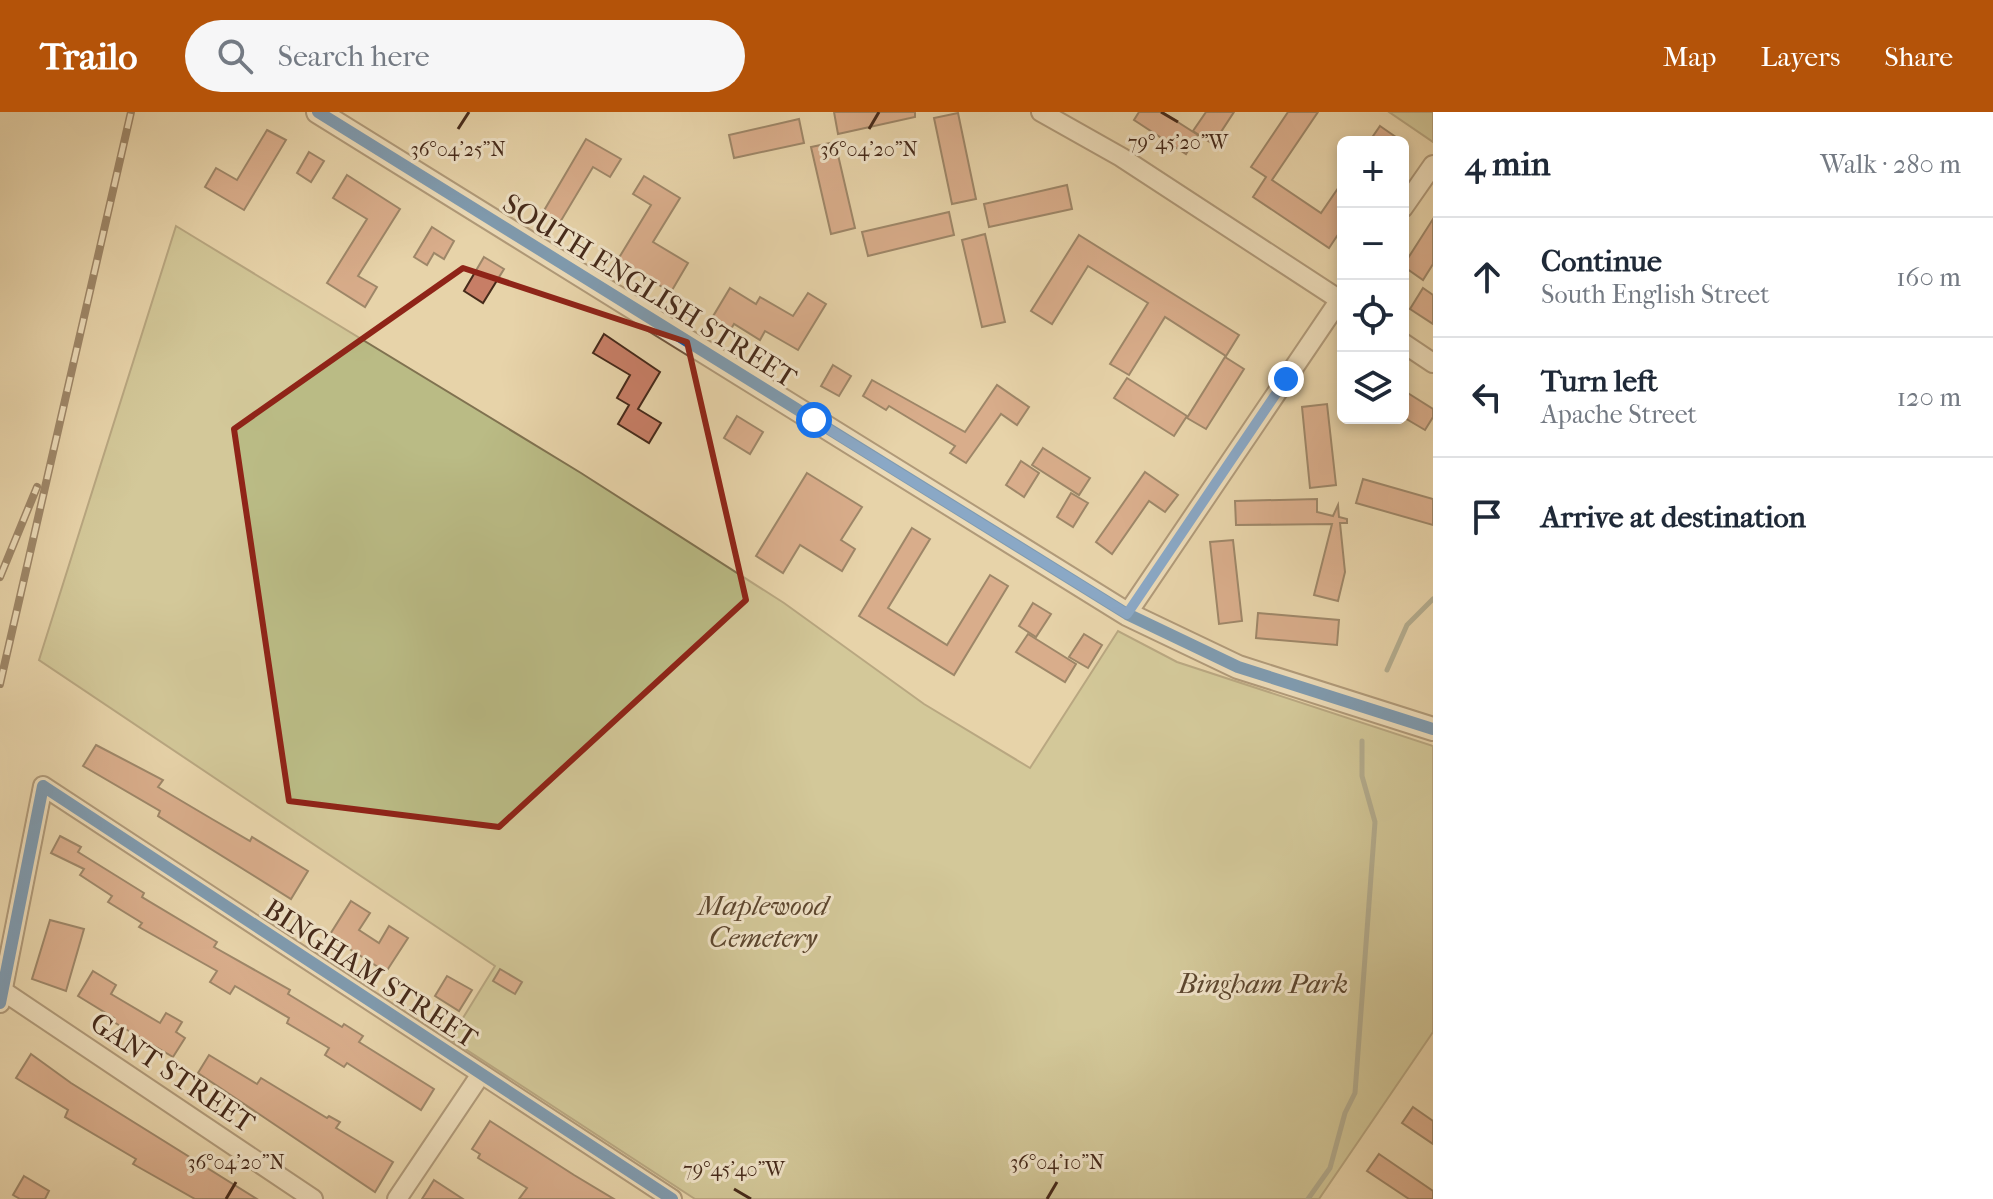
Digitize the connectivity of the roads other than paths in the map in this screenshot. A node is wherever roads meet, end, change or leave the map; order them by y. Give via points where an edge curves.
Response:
1 (318, 112) edge
2 (1041, 112) edge
3 (1433, 165) edge
4 (1409, 199) edge
5 (1337, 296) edge
6 (1337, 306) edge
7 (1409, 347) edge
8 (1433, 363) edge
9 (1127, 614) junction
10 (1433, 729) edge
11 (2, 997) edge
12 (481, 1074) junction
13 (313, 1199) edge
14 (397, 1199) edge
15 (672, 1199) edge

1 - 9 street, SOUTH ENGLISH STREET
2 - 5 street
3 - 4 street
6 - 9 street
7 - 8 street
9 - 10 street, SOUTH ENGLISH STREET via 1238,667
11 - 12 street, BINGHAM STREET via 43,786
11 - 13 street, GANT STREET
12 - 14 street
12 - 15 street, BINGHAM STREET

